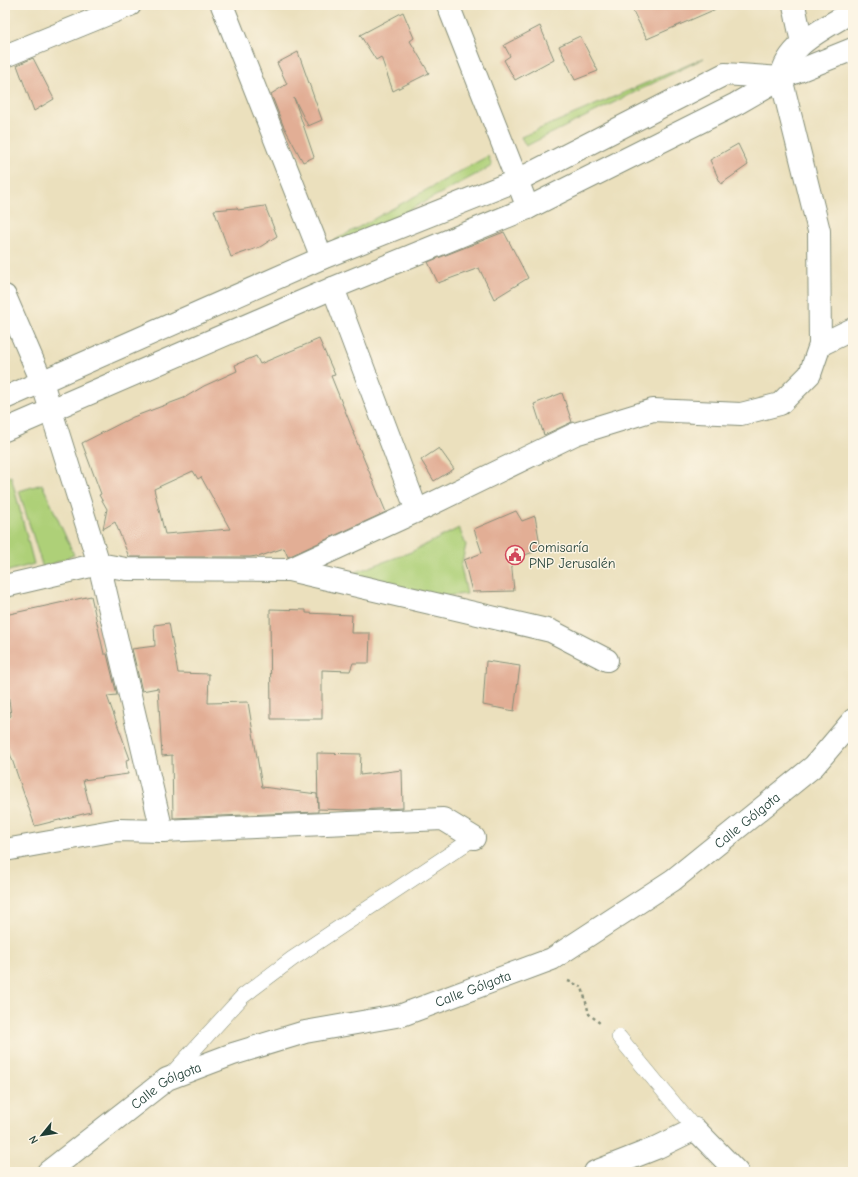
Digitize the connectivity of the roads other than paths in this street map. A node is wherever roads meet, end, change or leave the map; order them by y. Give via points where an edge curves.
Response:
1 (130, 5) edge
2 (222, 5) edge
3 (448, 5) edge
4 (794, 5) edge
5 (853, 11) edge
6 (802, 43) junction
7 (853, 49) edge
8 (5, 56) edge
9 (781, 78) junction
10 (518, 180) junction
11 (528, 208) junction
12 (322, 258) junction
13 (333, 288) junction
14 (5, 296) edge
15 (853, 329) edge
16 (820, 346) junction
17 (42, 382) junction
18 (5, 398) edge
19 (50, 412) junction
20 (5, 430) edge
21 (418, 511) junction
22 (99, 564) junction
23 (289, 570) junction
24 (5, 586) edge
25 (608, 660) dead end
26 (853, 720) edge
27 (162, 831) junction
28 (474, 838) joint
29 (5, 850) edge
30 (620, 1037) road end
31 (167, 1080) junction
32 (696, 1129) junction
33 (48, 1172) edge
34 (595, 1172) edge
35 (737, 1172) edge

1 - 8 street
2 - 12 street
3 - 10 street
4 - 6 street
5 - 6 street
6 - 9 street via 788,59
7 - 9 street
9 - 10 street via 725,74
9 - 11 street via 736,104
9 - 16 street via 819,231
10 - 11 street
10 - 12 street
11 - 13 street
12 - 17 street
13 - 19 street
13 - 21 street
14 - 17 street
15 - 16 street
16 - 21 street via 810,374 780,404 742,414 653,410 575,434
17 - 18 street
17 - 19 street
19 - 20 street
19 - 22 street
21 - 23 street
22 - 23 street via 126,569
22 - 24 street
22 - 27 street
23 - 25 street via 551,631
26 - 31 street, Calle Gólgota via 814,766 673,880 552,959 402,1015 305,1032 233,1054
27 - 28 street via 443,819
27 - 29 street via 117,830
28 - 31 lane via 292,959 243,996
30 - 32 lane
31 - 33 street, Calle Gólgota
32 - 34 street
32 - 35 street

